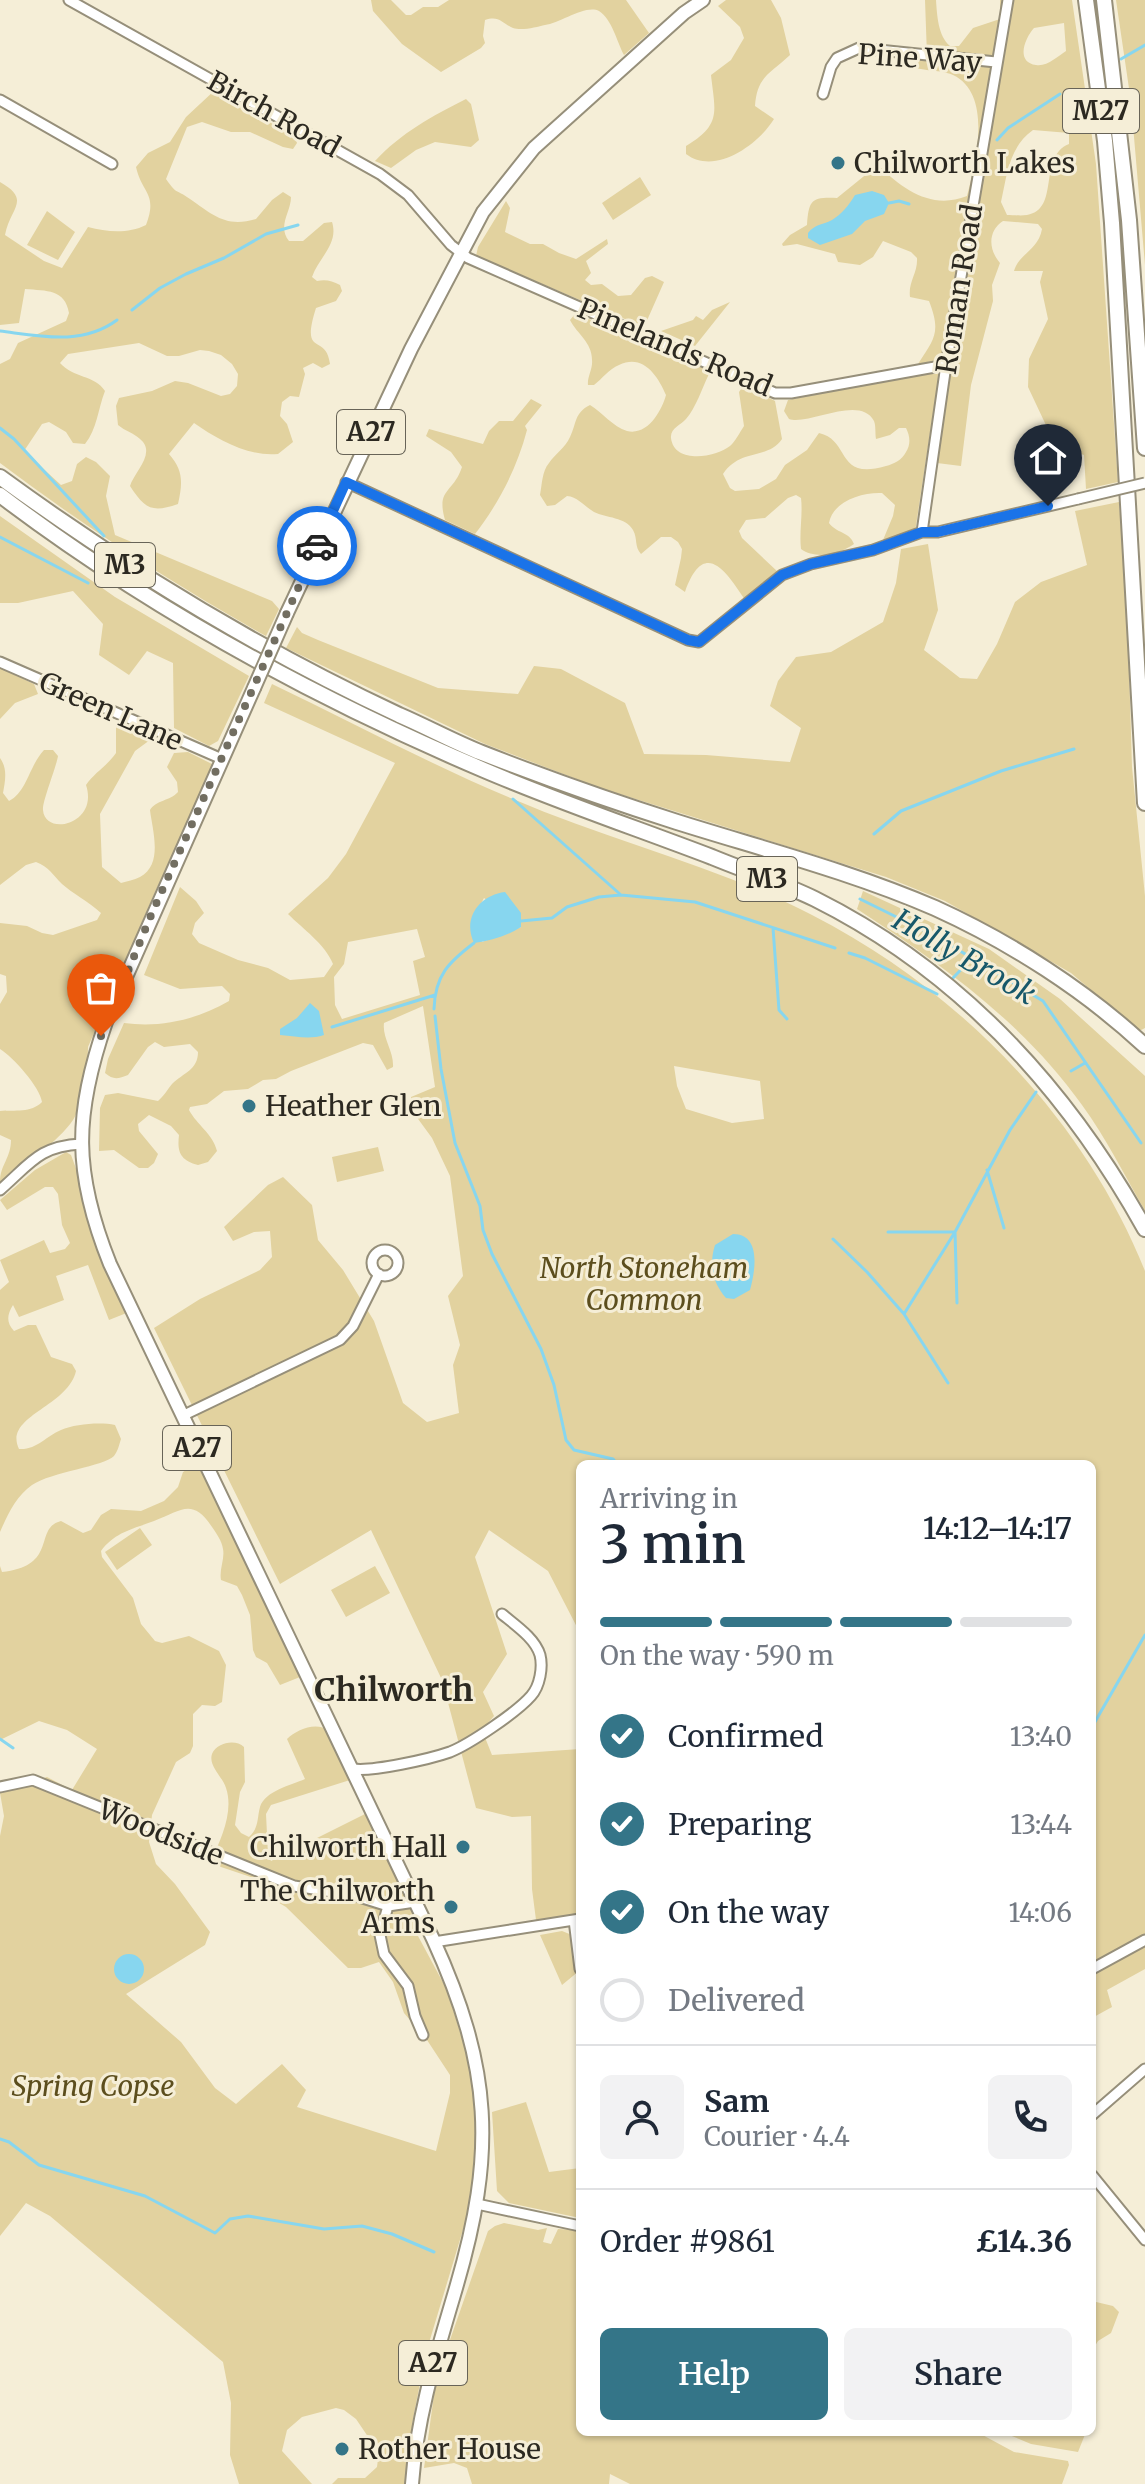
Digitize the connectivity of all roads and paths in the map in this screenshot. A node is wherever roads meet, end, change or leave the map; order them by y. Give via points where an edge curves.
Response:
1 (69, 0) edge
2 (692, 0) edge
3 (703, 0) edge
4 (1008, 0) edge
5 (1086, 0) edge
6 (1104, 0) edge
7 (684, 13) junction
8 (996, 62) junction
9 (823, 94) dead end
10 (0, 100) edge
11 (112, 164) dead end
12 (459, 252) junction
13 (946, 365) junction
14 (1145, 448) edge
15 (0, 477) edge
16 (346, 482) junction
17 (1145, 483) edge
18 (0, 495) edge
19 (922, 532) junction
20 (0, 662) edge
21 (222, 759) junction
22 (1145, 803) edge
23 (1145, 1046) edge
24 (81, 1144) junction
25 (0, 1190) edge
26 (1145, 1229) edge
27 (379, 1274) dead end
28 (182, 1416) junction
29 (502, 1614) dead end
30 (353, 1769) junction
31 (0, 1787) edge
32 (415, 1902) junction
33 (388, 1906) junction
34 (576, 1920) edge
35 (1145, 1940) edge
36 (434, 1942) junction
37 (1096, 1967) edge
38 (423, 2035) dead end
39 (1145, 2069) edge
40 (1096, 2112) edge
41 (1096, 2180) edge
42 (477, 2204) junction
43 (576, 2225) edge
44 (1145, 2240) edge
45 (412, 2484) edge

1 - 12 street, Birch Road via 380,174
2 - 7 main road, A27
3 - 7 main road, A27
4 - 8 street, Roman Road
5 - 22 highway, M27 via 1112,223
6 - 14 highway, M27 via 1129,220
7 - 12 main road, A27 via 534,148
8 - 9 street, Pine Way via 859,48 837,58
8 - 13 street, Roman Road
10 - 11 street
12 - 13 street, Pinelands Road via 775,393
12 - 16 main road, A27
13 - 19 street, Roman Road
15 - 23 highway, M3 via 119,562 257,645 341,688 571,786 936,909 1057,978
16 - 19 street via 699,642 794,568 873,550
16 - 21 main road, A27, bridge
17 - 19 street, bridge
18 - 26 highway, M3 via 155,602 331,700 486,771 814,899 866,927 965,999 1013,1044 1085,1131
20 - 21 street, Green Lane
21 - 24 main road, A27 via 106,1022 82,1107
24 - 25 street via 47,1149
24 - 28 main road, A27 via 88,1200 101,1242
27 - 28 street via 353,1326 340,1340
28 - 30 main road, A27
29 - 30 street via 540,1653 540,1679 532,1695 477,1738 449,1752
30 - 32 main road, A27
31 - 33 street, Woodside via 33,1780 294,1886
32 - 33 street, Woodside
32 - 36 main road, A27
33 - 38 street via 380,1935 384,1954 408,1986
34 - 36 street
35 - 37 street
36 - 42 main road, A27 via 467,2026 480,2086 484,2146
39 - 40 street
41 - 44 street
42 - 43 street
42 - 45 main road, A27 via 425,2392

